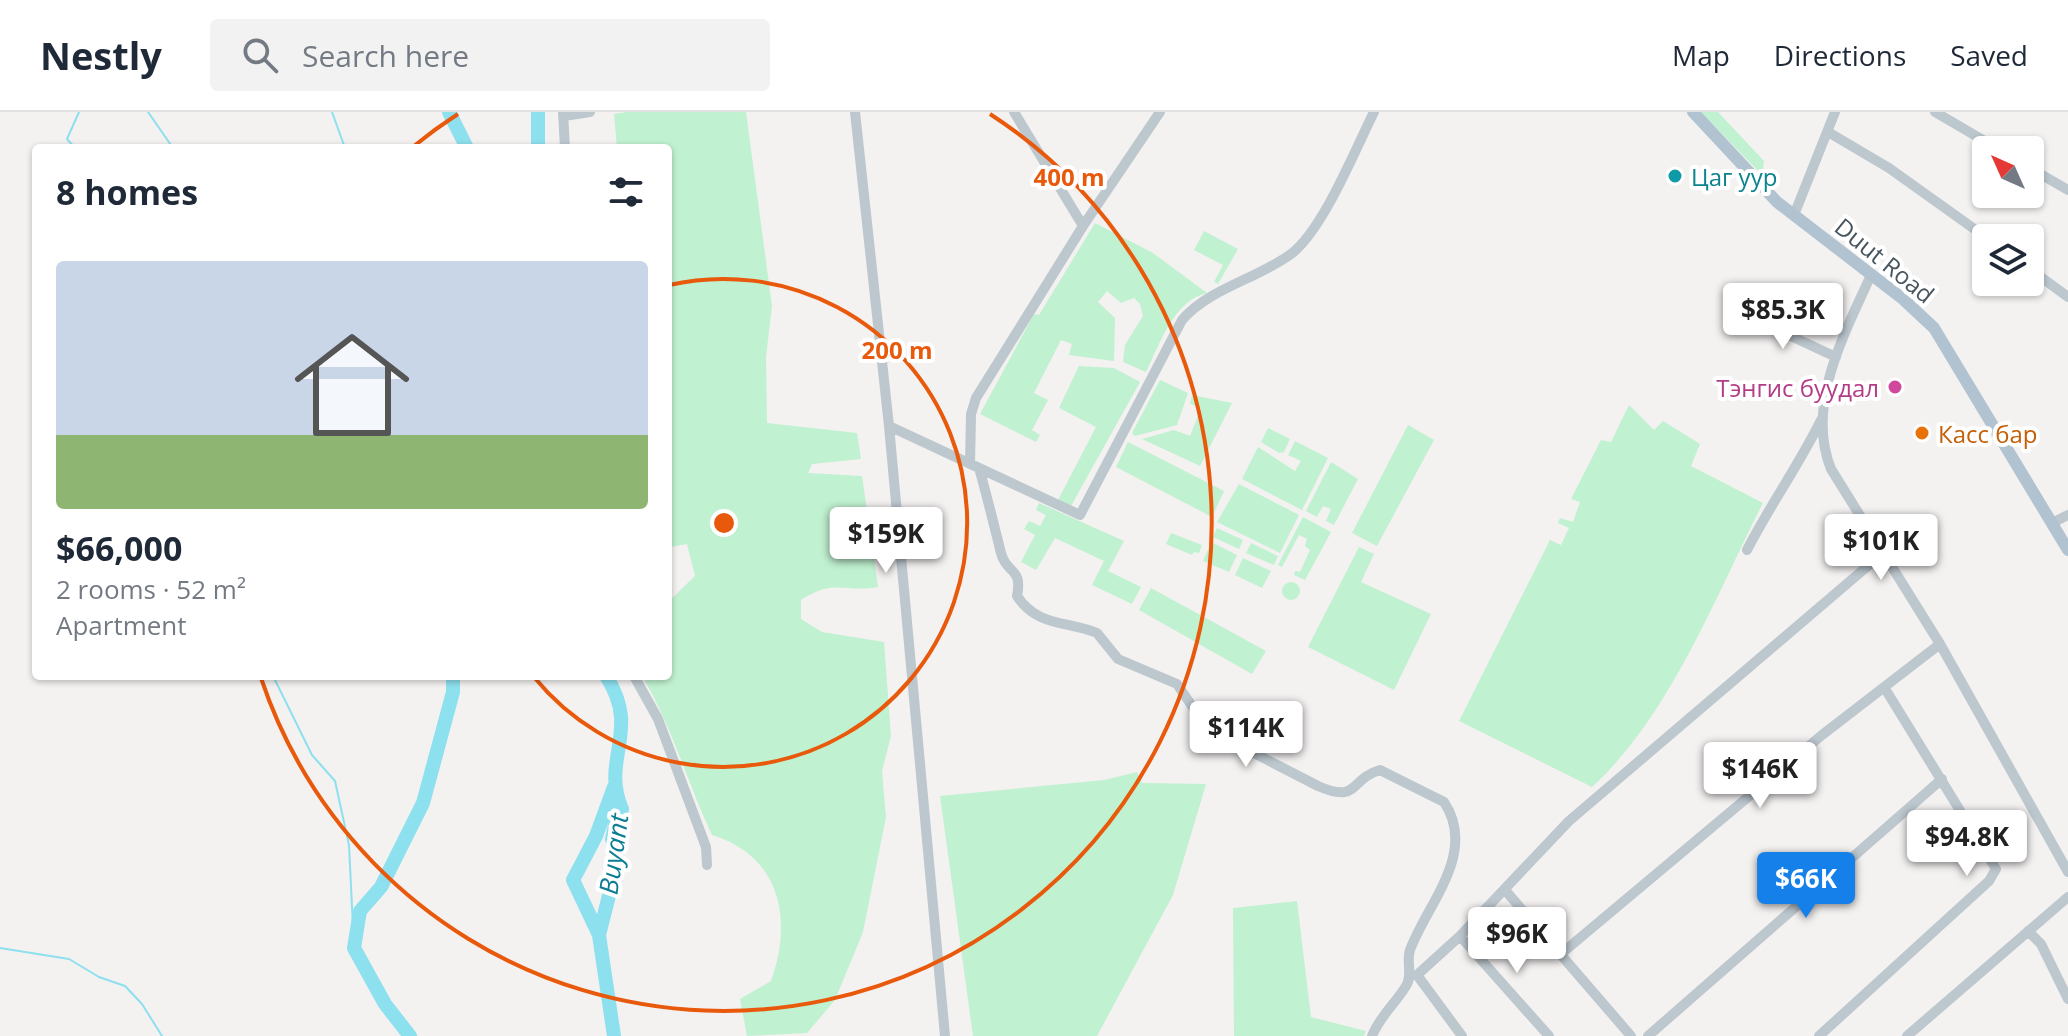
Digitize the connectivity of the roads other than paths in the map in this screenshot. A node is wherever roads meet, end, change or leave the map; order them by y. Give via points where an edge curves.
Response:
1 (590, 112) edge
2 (855, 112) edge
3 (1014, 112) edge
4 (1160, 112) edge
5 (1374, 112) edge
6 (1693, 112) edge
7 (1835, 112) edge
8 (1935, 112) edge
9 (564, 114) edge
10 (1828, 132) junction
11 (1976, 136) edge
12 (565, 144) edge
13 (2044, 176) edge
14 (2068, 190) edge
15 (1794, 215) junction
16 (1083, 226) junction
17 (1972, 227) edge
18 (1871, 275) junction
19 (2044, 279) edge
20 (2068, 297) edge
21 (1741, 321) dead end
22 (1836, 357) junction
23 (1822, 417) junction
24 (889, 426) junction
25 (974, 466) junction
26 (2068, 515) edge
27 (2052, 523) junction
28 (1747, 550) dead end
29 (2068, 550) edge
30 (1883, 553) junction
31 (1940, 644) junction
32 (636, 680) edge
33 (1884, 687) junction
34 (1942, 779) junction
35 (707, 865) dead end
36 (2068, 872) edge
37 (1505, 890) junction
38 (2068, 897) edge
39 (2028, 931) junction
40 (1460, 936) junction
41 (1562, 953) junction
42 (1413, 979) junction
43 (2068, 999) edge
44 (945, 1036) edge
45 (1372, 1036) edge
46 (1462, 1036) edge
47 (1549, 1036) edge
48 (1631, 1036) edge
49 (1648, 1036) edge
50 (1819, 1036) edge
51 (1907, 1036) edge

1 - 9 street
2 - 24 street
3 - 16 street
4 - 16 street
5 - 25 street via 1308,238 1274,265 1192,308 1182,320 1080,515
6 - 15 main road, Duut Road
7 - 10 street
8 - 11 street
9 - 12 street
10 - 15 street
10 - 17 street
13 - 14 street
15 - 18 main road, Duut Road
16 - 25 street via 976,398 971,414
18 - 22 street
18 - 27 main road, Duut Road via 1934,328
19 - 20 street
21 - 22 street via 1780,331
22 - 23 street
23 - 28 street
23 - 30 street via 1823,449 1831,469
24 - 25 street
24 - 44 street
25 - 42 street via 999,533 1001,557 1020,581 1017,596 1038,617 1097,633 1118,659 1177,684 1221,736 1333,793 1349,793 1380,770 1444,802 1452,820 1454,862 1410,950
26 - 27 street
27 - 29 main road, Duut Road
30 - 31 street
30 - 37 street via 1618,777
31 - 33 street
31 - 36 street
32 - 35 street via 658,719 706,847
33 - 34 street
33 - 41 street
34 - 49 street
34 - 50 street via 1996,869
37 - 40 street
37 - 41 street
38 - 39 street
39 - 43 street via 2041,944
39 - 51 street
40 - 42 street
40 - 47 street
41 - 48 street
42 - 45 street via 1379,1018
42 - 46 street

